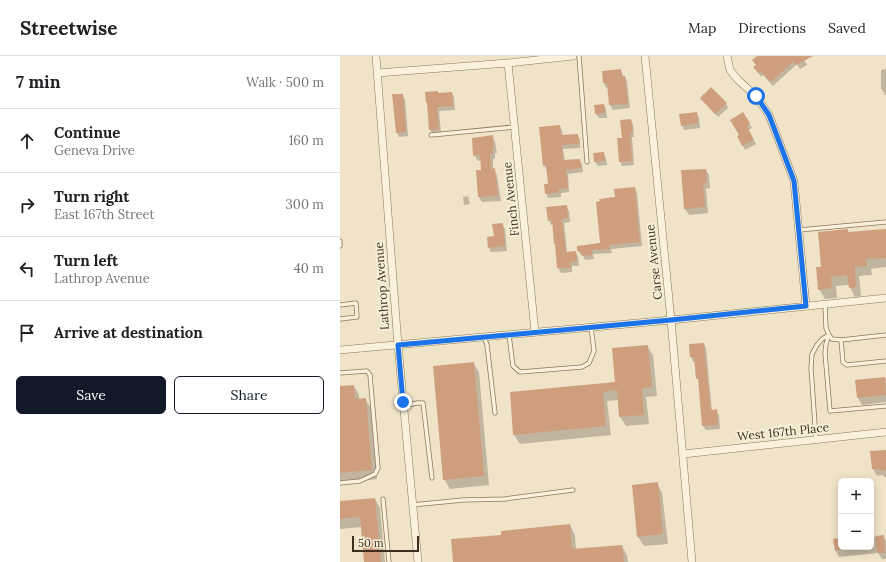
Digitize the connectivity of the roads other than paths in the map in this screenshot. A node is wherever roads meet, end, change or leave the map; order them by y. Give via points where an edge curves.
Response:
1 (376, 56) edge
2 (573, 56) edge
3 (579, 56) edge
4 (644, 56) edge
5 (727, 56) edge
6 (508, 63) junction
7 (378, 73) junction
8 (514, 127) junction
9 (431, 134) dead end
10 (587, 162) dead end
11 (886, 222) edge
12 (799, 230) junction
13 (340, 241) edge
14 (340, 246) edge
15 (886, 298) edge
16 (825, 304) junction
17 (340, 305) edge
18 (806, 306) junction
19 (340, 319) edge
20 (671, 320) junction
21 (591, 327) junction
22 (535, 332) junction
23 (508, 335) junction
24 (829, 335) junction
25 (886, 335) edge
26 (484, 337) junction
27 (841, 340) junction
28 (398, 345) junction
29 (340, 350) edge
30 (886, 361) edge
31 (340, 373) edge
32 (403, 406) junction
33 (886, 406) edge
34 (495, 413) dead end
35 (886, 432) edge
36 (816, 439) junction
37 (683, 454) junction
38 (432, 478) dead end
39 (340, 483) edge
40 (573, 490) dead end
41 (383, 499) dead end
42 (412, 505) junction
43 (389, 562) edge
44 (418, 562) edge
45 (692, 562) edge

1 - 7 street, Lathrop Avenue
2 - 6 street
3 - 10 lane
4 - 20 street, Carse Avenue
5 - 12 street via 730,70 756,96 769,115 794,181
6 - 7 street
6 - 8 street, Finch Avenue
7 - 28 street, Lathrop Avenue
8 - 9 lane
8 - 22 street, Finch Avenue
11 - 12 lane
12 - 18 street
13 - 14 lane
15 - 16 street
16 - 18 street
16 - 24 lane via 826,328
17 - 19 lane via 356,303 358,317
18 - 20 street
20 - 21 street
20 - 37 street, Carse Avenue
21 - 22 street
21 - 23 lane via 594,351 589,363 582,367 552,370 520,372 513,366
22 - 23 street
23 - 26 street
24 - 27 lane via 832,339
24 - 33 lane via 825,353 830,411
24 - 36 lane via 822,339 812,354
25 - 27 lane
26 - 28 street
26 - 34 lane
27 - 30 lane via 843,362 847,365
28 - 29 street
28 - 32 street, Lathrop Avenue
31 - 39 lane via 367,371 370,375 378,468 375,474 360,481
32 - 38 lane via 423,404
32 - 42 street, Lathrop Avenue
35 - 36 street, West 167th Place
36 - 37 street, West 167th Place
37 - 45 street, Carse Avenue
40 - 42 lane via 504,499
41 - 43 lane
42 - 44 street, Lathrop Avenue

